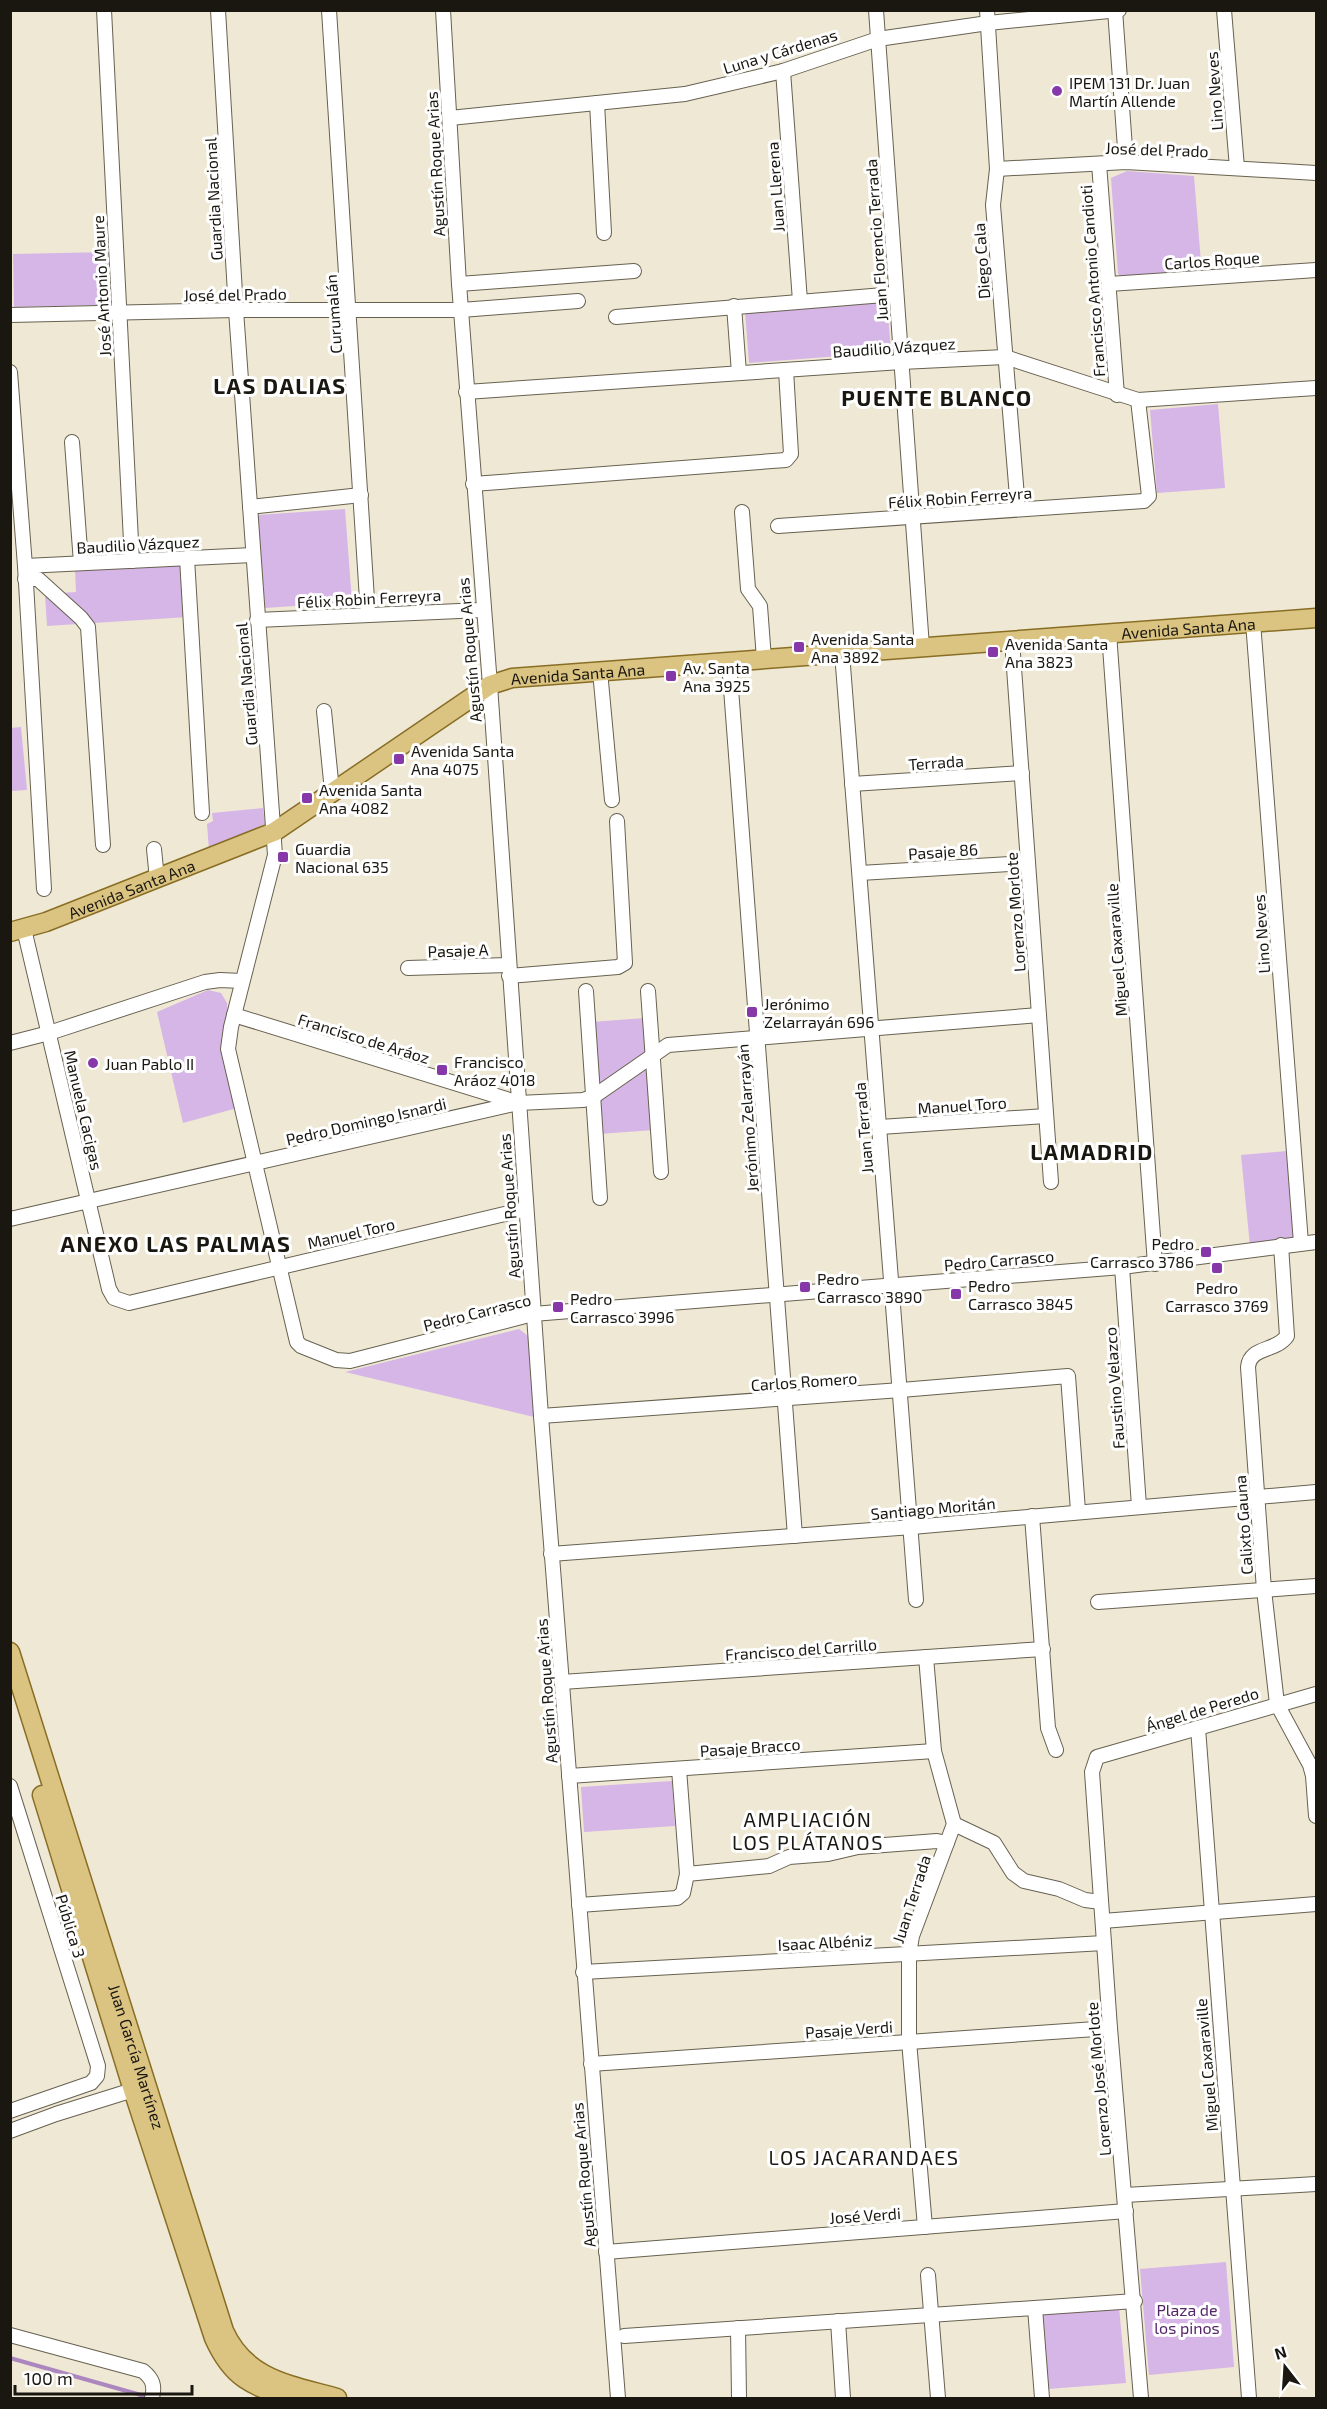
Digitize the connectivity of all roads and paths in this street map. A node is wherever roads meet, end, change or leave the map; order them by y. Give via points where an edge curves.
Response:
1 (104, 10) edge
2 (218, 10) edge
3 (329, 10) edge
4 (442, 10) edge
5 (876, 10) edge
6 (1119, 10) edge
7 (1224, 10) edge
8 (1115, 11) edge
9 (987, 17) edge
10 (878, 39) junction
11 (783, 71) junction
12 (597, 103) junction
13 (450, 118) junction
14 (1126, 162) junction
15 (1100, 164) junction
16 (1237, 168) junction
17 (997, 169) junction
18 (1317, 173) edge
19 (604, 233) dead end
20 (1317, 270) edge
21 (634, 272) dead end
22 (459, 284) junction
23 (1109, 284) junction
24 (896, 294) junction
25 (579, 301) dead end
26 (800, 301) junction
27 (734, 306) junction
28 (236, 310) junction
29 (349, 310) junction
30 (461, 310) junction
31 (118, 313) junction
32 (10, 315) edge
33 (616, 316) dead end
34 (1005, 357) junction
35 (901, 362) junction
36 (786, 370) junction
37 (10, 372) edge
38 (739, 373) junction
39 (1317, 388) edge
40 (466, 392) junction
41 (1118, 395) junction
42 (1138, 400) junction
43 (72, 442) dead end
44 (473, 484) junction
45 (361, 495) junction
46 (250, 507) junction
47 (1018, 509) junction
48 (742, 512) dead end
49 (914, 517) junction
50 (778, 526) dead end
51 (253, 555) junction
52 (187, 558) junction
53 (132, 561) junction
54 (81, 563) junction
55 (25, 573) junction
56 (482, 610) junction
57 (368, 615) junction
58 (1317, 618) edge
59 (257, 620) junction
60 (1253, 622) junction
61 (1109, 633) junction
62 (1012, 640) junction
63 (922, 647) junction
64 (842, 653) junction
65 (764, 659) junction
66 (729, 662) junction
67 (600, 671) junction
68 (490, 685) junction
69 (324, 711) dead end
70 (1022, 773) junction
71 (852, 784) junction
72 (332, 791) junction
73 (612, 800) dead end
74 (202, 813) dead end
75 (616, 821) dead end
76 (274, 832) junction
77 (103, 845) dead end
78 (154, 849) dead end
79 (1028, 863) junction
80 (860, 873) junction
81 (157, 879) junction
82 (44, 889) dead end
83 (17, 931) edge
84 (408, 968) dead end
85 (509, 971) junction
86 (242, 981) junction
87 (586, 991) dead end
88 (648, 991) dead end
89 (234, 1015) junction
90 (1039, 1015) junction
91 (872, 1029) junction
92 (49, 1034) junction
93 (758, 1039) junction
94 (10, 1043) edge
95 (652, 1055) junction
96 (593, 1097) junction
97 (518, 1103) junction
98 (1046, 1116) junction
99 (880, 1127) junction
100 (254, 1163) junction
101 (661, 1172) dead end
102 (1051, 1182) dead end
103 (600, 1198) dead end
104 (88, 1201) junction
105 (526, 1209) junction
106 (10, 1219) edge
107 (1317, 1242) edge
108 (1301, 1243) junction
109 (1281, 1245) junction
110 (1155, 1264) junction
111 (279, 1267) junction
112 (1122, 1267) junction
113 (892, 1285) junction
114 (777, 1294) junction
115 (114, 1298) joint
116 (533, 1314) junction
117 (297, 1342) joint
118 (901, 1390) junction
119 (785, 1398) junction
120 (541, 1416) junction
121 (1317, 1492) edge
122 (1257, 1497) junction
123 (1139, 1506) junction
124 (1078, 1511) junction
125 (1032, 1516) junction
126 (912, 1527) junction
127 (795, 1536) junction
128 (552, 1554) junction
129 (1317, 1586) edge
130 (1264, 1590) junction
131 (916, 1600) dead end
132 (1098, 1602) dead end
133 (1043, 1649) junction
134 (10, 1652) edge
135 (926, 1657) junction
136 (562, 1682) junction
137 (10, 1693) edge
138 (1317, 1694) edge
139 (1277, 1704) junction
140 (1198, 1728) junction
141 (1056, 1750) dead end
142 (934, 1751) junction
143 (1097, 1757) joint
144 (679, 1769) junction
145 (569, 1776) junction
146 (10, 1786) edge
147 (1317, 1816) edge
148 (954, 1824) junction
149 (947, 1843) junction
150 (687, 1874) junction
151 (1101, 1902) junction
152 (1317, 1904) edge
153 (579, 1905) junction
154 (1210, 1913) junction
155 (1103, 1921) junction
156 (1104, 1943) junction
157 (909, 1954) junction
158 (583, 1972) junction
159 (1110, 2028) junction
160 (909, 2041) junction
161 (591, 2064) junction
162 (133, 2090) junction
163 (10, 2111) edge
164 (10, 2131) edge
165 (1317, 2184) edge
166 (1232, 2190) junction
167 (1125, 2195) junction
168 (1126, 2211) junction
169 (925, 2227) junction
170 (606, 2252) junction
171 (928, 2275) dead end
172 (1135, 2301) junction
173 (1035, 2308) junction
174 (931, 2315) junction
175 (838, 2322) junction
176 (738, 2328) junction
177 (10, 2335) edge
178 (624, 2336) dead end
179 (153, 2396) edge
180 (292, 2398) edge
181 (337, 2398) edge
182 (618, 2398) edge
183 (739, 2398) edge
184 (843, 2398) edge
185 (938, 2398) edge
186 (1042, 2398) edge
187 (1142, 2398) edge
188 (1249, 2398) edge

1 - 31 street, José Antonio Maure
2 - 28 street, Guardia Nacional
3 - 29 street, Curumalán
4 - 13 street, Agustín Roque Arias
5 - 10 street, Juan Florencio Terrada
6 - 8 street, Luna y Cárdenas
7 - 16 street, Lino Neves
8 - 9 street, Luna y Cárdenas
8 - 14 street
9 - 10 street, Luna y Cárdenas
9 - 17 street, Diego Cala
10 - 11 street, Luna y Cárdenas
10 - 24 street, Juan Florencio Terrada
11 - 12 street, Luna y Cárdenas via 704,91
11 - 26 street, Juan Llerena
12 - 13 street, Luna y Cárdenas
12 - 19 street
13 - 22 street, Agustín Roque Arias
14 - 15 street, José del Prado
14 - 16 street, José del Prado
15 - 17 street, José del Prado
15 - 23 street, Francisco Antonio Candioti
16 - 18 street, José del Prado
17 - 34 street, Diego Cala via 993,206
20 - 23 street, Carlos Roque
21 - 22 street
22 - 30 street, Agustín Roque Arias
23 - 41 street, Francisco Antonio Candioti
24 - 26 street
24 - 35 street, Juan Florencio Terrada
25 - 30 street, José del Prado
26 - 27 street
27 - 33 street
27 - 38 street
28 - 29 street, José del Prado
28 - 31 street, José del Prado
28 - 46 street, Guardia Nacional
29 - 30 street, José del Prado
29 - 45 street, Curumalán
30 - 40 street, Agustín Roque Arias
31 - 32 street, José del Prado
31 - 53 street, José Antonio Maure
34 - 35 street, Baudilio Vázquez
34 - 41 street, Baudilio Vázquez
34 - 47 street, Diego Cala
35 - 36 street, Baudilio Vázquez
35 - 49 street, Juan Florencio Terrada
36 - 38 street, Baudilio Vázquez
36 - 44 street via 791,446 786,460
37 - 55 street
38 - 40 street, Baudilio Vázquez
39 - 42 street, Baudilio Vázquez
40 - 44 street, Agustín Roque Arias
41 - 42 street, Baudilio Vázquez
42 - 47 street, Félix Robin Ferreyra via 1149,496 1144,501
43 - 54 street
44 - 56 street, Agustín Roque Arias
45 - 46 street
45 - 57 street, Curumalán
46 - 51 street, Guardia Nacional
47 - 49 street, Félix Robin Ferreyra
48 - 65 street via 748,589 760,606
49 - 50 street, Félix Robin Ferreyra
49 - 63 street, Juan Florencio Terrada
51 - 52 street, Baudilio Vázquez
51 - 59 street, Guardia Nacional
52 - 53 street, Baudilio Vázquez
52 - 74 street
53 - 54 street, Baudilio Vázquez
54 - 55 street, Baudilio Vázquez
55 - 77 street via 38,579 88,627
55 - 82 street
56 - 57 street, Félix Robin Ferreyra
56 - 68 street, Agustín Roque Arias
57 - 59 street, Félix Robin Ferreyra
58 - 60 main road, Avenida Santa Ana
59 - 76 street, Guardia Nacional
60 - 61 main road, Avenida Santa Ana
60 - 108 street, Lino Neves
61 - 62 main road, Avenida Santa Ana
61 - 110 street, Miguel Caxaraville
62 - 63 main road, Avenida Santa Ana
62 - 70 street, Lorenzo Morlote
63 - 64 main road, Avenida Santa Ana
64 - 65 main road, Avenida Santa Ana
64 - 71 street, Juan Terrada
65 - 66 main road, Avenida Santa Ana
66 - 67 main road, Avenida Santa Ana
66 - 93 street, Jerónimo Zelarrayán
67 - 68 main road, Avenida Santa Ana via 512,678
67 - 73 street
68 - 72 main road, Avenida Santa Ana
68 - 85 street, Agustín Roque Arias
69 - 72 street
70 - 71 street, Terrada
70 - 79 street, Lorenzo Morlote
71 - 80 street, Juan Terrada
72 - 76 main road, Avenida Santa Ana
75 - 85 street, Pasaje A via 625,963 618,967
76 - 81 main road, Avenida Santa Ana
76 - 86 street, Guardia Nacional via 273,868
78 - 81 street
79 - 80 street, Pasaje 86
79 - 90 street, Lorenzo Morlote
80 - 91 street, Juan Terrada
81 - 83 main road, Avenida Santa Ana
83 - 92 street, Manuela Cacigas
84 - 85 street, Pasaje A
85 - 97 street, Agustín Roque Arias
86 - 89 street, Guardia Nacional
86 - 92 street via 205,982
87 - 96 street
88 - 95 street
89 - 97 street, Francisco de Aráoz
89 - 100 street, Guardia Nacional via 228,1049
90 - 91 street, Pedro Domingo Isnardi
90 - 98 street, Lorenzo Morlote
91 - 93 street, Pedro Domingo Isnardi
91 - 99 street, Juan Terrada
92 - 94 street
92 - 104 street, Manuela Cacigas
93 - 95 street, Pedro Domingo Isnardi via 668,1045
93 - 114 street, Jerónimo Zelarrayán
95 - 96 street, Pedro Domingo Isnardi
95 - 101 street
96 - 97 street, Pedro Domingo Isnardi
96 - 103 street
97 - 100 street, Pedro Domingo Isnardi
97 - 105 street, Agustín Roque Arias
98 - 99 street, Manuel Toro
98 - 102 street, Lorenzo Morlote
99 - 113 street, Juan Terrada
100 - 104 street, Pedro Domingo Isnardi
100 - 111 street, Guardia Nacional
104 - 106 street, Pedro Domingo Isnardi
104 - 115 street, Manuela Cacigas
105 - 111 street, Manuel Toro
105 - 116 street, Agustín Roque Arias
107 - 108 street, Pedro Carrasco
108 - 109 street, Pedro Carrasco
109 - 110 street, Pedro Carrasco
109 - 122 street, Calixto Gauna via 1287,1336 1282,1343 1257,1352 1248,1360
110 - 112 street, Pedro Carrasco
111 - 115 street, Manuel Toro via 129,1303
111 - 117 street, Guardia Nacional
112 - 113 street, Pedro Carrasco
112 - 123 street, Faustino Velazco
113 - 114 street, Pedro Carrasco
113 - 118 street, Juan Terrada
114 - 116 street, Pedro Carrasco
114 - 119 street, Jerónimo Zelarrayán
116 - 117 street, Pedro Carrasco via 350,1361 336,1360
116 - 120 street, Agustín Roque Arias
118 - 119 street, Carlos Romero
118 - 124 street, Carlos Romero via 1068,1376
118 - 126 street, Juan Terrada
119 - 120 street, Carlos Romero
119 - 127 street, Jerónimo Zelarrayán
120 - 128 street, Agustín Roque Arias
121 - 122 street, Santiago Moritán
122 - 123 street, Santiago Moritán
122 - 130 street, Calixto Gauna
123 - 124 street, Santiago Moritán
124 - 125 street, Santiago Moritán
125 - 126 street, Santiago Moritán
125 - 133 street
126 - 127 street, Santiago Moritán
126 - 131 street, Juan Terrada
127 - 128 street, Santiago Moritán
128 - 136 street, Agustín Roque Arias
129 - 130 street
130 - 132 street
130 - 139 street, Calixto Gauna
133 - 135 street, Francisco del Carrillo
133 - 141 street via 1048,1728
134 - 181 main road, Juan García Martínez via 224,2331 235,2351 252,2368 282,2382
135 - 136 street, Francisco del Carrillo
135 - 142 street
136 - 145 street, Agustín Roque Arias
137 - 162 main road, Juan García Martínez
138 - 139 street, Ángel de Peredo
139 - 140 street, Ángel de Peredo
139 - 147 street, Calixto Gauna via 1310,1765
140 - 143 street, Ángel de Peredo
140 - 154 street, Miguel Caxaraville
142 - 144 street, Pasaje Bracco
142 - 148 street
143 - 151 street, Lorenzo José Morlote via 1092,1772
144 - 145 street, Pasaje Bracco
144 - 150 street
145 - 153 street, Agustín Roque Arias
146 - 163 street, Pública 3 via 96,2061 97,2076 86,2085
148 - 149 street, Juan Terrada
148 - 151 street via 994,1843 1013,1873 1024,1881
149 - 150 street via 938,1840 858,1846 828,1854 789,1857 769,1866
149 - 157 street, Juan Terrada
150 - 153 street via 683,1893 677,1898
151 - 155 street, Lorenzo José Morlote
152 - 154 street
153 - 158 street, Agustín Roque Arias
154 - 155 street
154 - 166 street, Miguel Caxaraville
155 - 156 street, Lorenzo José Morlote
156 - 157 street, Isaac Albéniz
156 - 159 street, Lorenzo José Morlote
157 - 158 street, Isaac Albéniz
157 - 160 street, Juan Terrada
158 - 161 street, Agustín Roque Arias
159 - 160 street, Pasaje Verdi
159 - 167 street, Lorenzo José Morlote
160 - 161 street, Pasaje Verdi
160 - 169 street, Juan Terrada
161 - 170 street, Agustín Roque Arias
162 - 164 street
162 - 180 main road, Juan García Martínez via 222,2356 243,2379
165 - 166 street
166 - 167 street
166 - 188 street, Miguel Caxaraville
167 - 168 street, Lorenzo José Morlote
168 - 169 street, José Verdi
168 - 172 street, Lorenzo José Morlote
169 - 170 street, José Verdi
170 - 182 street, Agustín Roque Arias
171 - 174 street
172 - 173 street
172 - 187 street, Lorenzo José Morlote
173 - 174 street
173 - 186 street
174 - 175 street
174 - 185 street
175 - 176 street
175 - 184 street
176 - 178 street
176 - 183 street
177 - 179 street via 143,2372 151,2378

